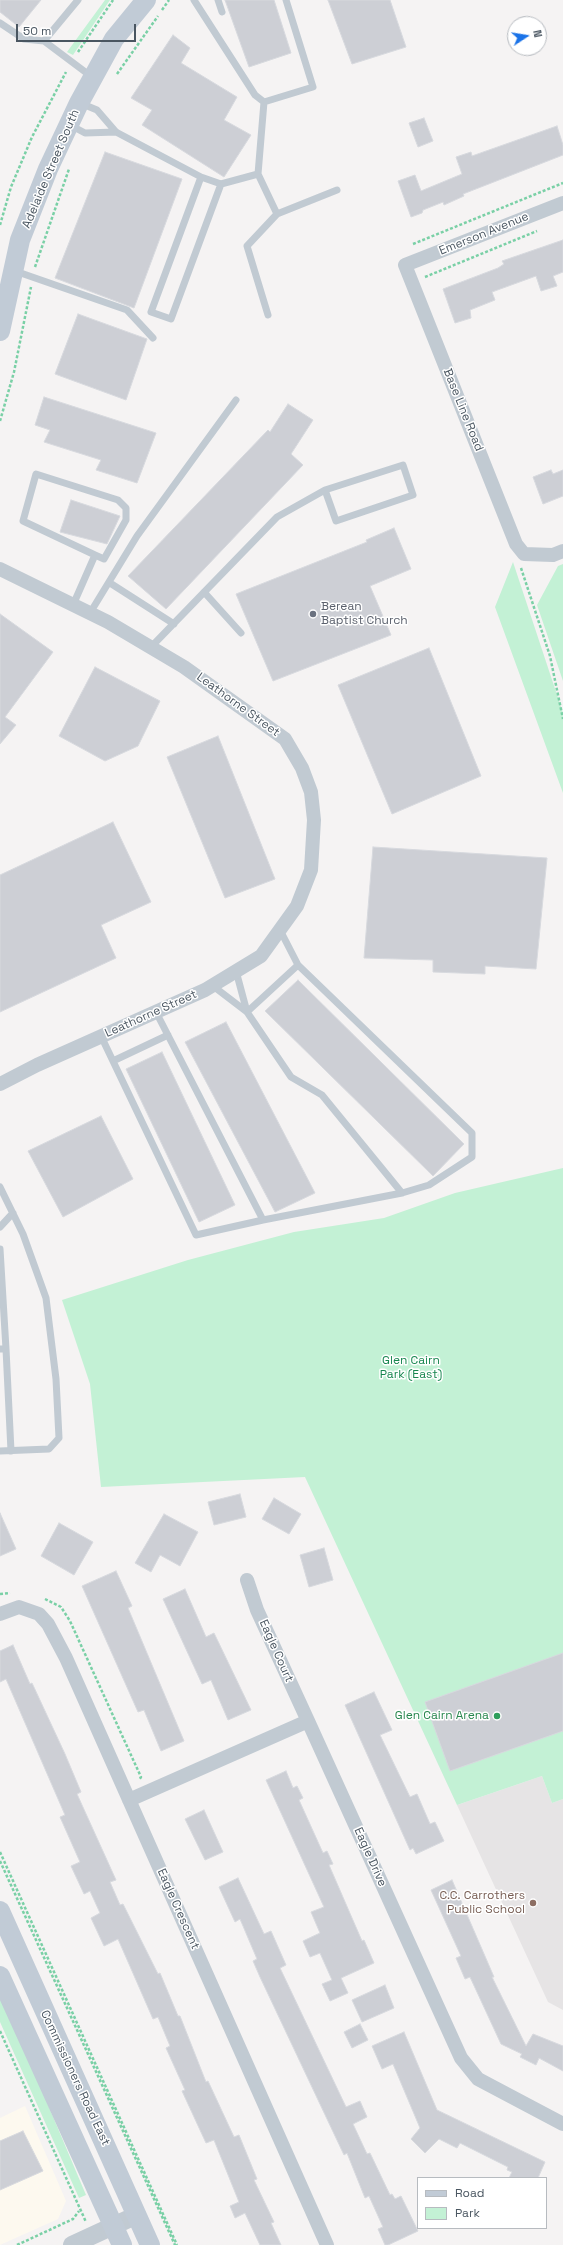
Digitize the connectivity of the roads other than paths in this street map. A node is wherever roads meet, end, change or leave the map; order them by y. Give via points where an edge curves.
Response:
1 (78, 0) edge
2 (146, 0) edge
3 (194, 0) edge
4 (218, 0) edge
5 (286, 0) edge
6 (222, 12) dead end
7 (0, 23) edge
8 (44, 41) junction
9 (93, 78) junction
10 (79, 102) junction
11 (264, 102) junction
12 (69, 124) junction
13 (116, 132) junction
14 (258, 174) junction
15 (201, 177) junction
16 (221, 184) junction
17 (338, 190) dead end
18 (563, 203) edge
19 (277, 214) junction
20 (406, 265) joint
21 (24, 274) junction
22 (268, 315) dead end
23 (0, 331) edge
24 (153, 338) dead end
25 (236, 400) dead end
26 (325, 490) junction
27 (563, 551) edge
28 (95, 555) junction
29 (0, 569) edge
30 (110, 583) junction
31 (204, 592) junction
32 (73, 605) junction
33 (90, 614) junction
34 (174, 624) junction
35 (241, 633) dead end
36 (151, 647) junction
37 (280, 930) junction
38 (298, 965) junction
39 (236, 971) junction
40 (212, 986) junction
41 (156, 1012) junction
42 (247, 1012) junction
43 (168, 1035) junction
44 (101, 1036) junction
45 (112, 1061) junction
46 (0, 1084) edge
47 (0, 1187) edge
48 (402, 1192) junction
49 (13, 1213) junction
50 (263, 1220) junction
51 (0, 1228) edge
52 (0, 1249) edge
53 (3, 1349) edge
54 (11, 1450) junction
55 (0, 1451) edge
56 (247, 1580) dead end
57 (0, 1614) edge
58 (308, 1721) junction
59 (129, 1800) junction
60 (0, 1911) edge
61 (0, 1976) edge
62 (563, 2124) edge
63 (137, 2215) junction
64 (113, 2226) junction
65 (72, 2245) edge
66 (122, 2245) edge
67 (150, 2245) edge
68 (327, 2245) edge

1 - 8 lane
2 - 9 main road, Adelaide Street South via 114,39
3 - 11 lane via 254,95
4 - 6 lane
5 - 11 lane via 313,87
7 - 8 lane via 24,39
8 - 9 lane
9 - 10 main road, Adelaide Street South
10 - 12 main road, Adelaide Street South
10 - 13 lane via 97,110
11 - 14 lane
12 - 13 lane via 85,133
12 - 21 main road, Adelaide Street South via 20,240
13 - 15 lane
14 - 16 lane
14 - 19 lane
15 - 16 lane
15 - 16 lane via 151,312 171,319
17 - 19 lane
18 - 20 street, Emerson Avenue
19 - 22 lane via 247,246
20 - 27 street, Base Line Road via 516,544 524,554 553,555
21 - 23 main road, Adelaide Street South
21 - 24 lane via 127,310
25 - 30 lane via 138,536
26 - 26 lane via 403,465 413,495 336,521
26 - 31 lane via 277,517
28 - 28 lane via 104,559 126,520 126,508 118,500 36,474 23,521
28 - 32 lane
29 - 32 street, Leathorne Street
30 - 33 lane
30 - 34 lane
31 - 34 lane
31 - 35 lane
32 - 33 street, Leathorne Street
33 - 36 street, Leathorne Street
34 - 36 lane
36 - 37 street, Leathorne Street via 184,667 286,739 302,768 311,792 314,820 311,870 297,906
37 - 38 lane
37 - 39 street, Leathorne Street via 261,956
38 - 42 lane
38 - 48 lane via 472,1132 472,1157 429,1185
39 - 40 street, Leathorne Street
39 - 42 lane
40 - 41 street, Leathorne Street
40 - 42 lane
41 - 43 lane
41 - 44 street, Leathorne Street
42 - 48 lane via 291,1077 322,1095
43 - 45 lane
43 - 50 lane
44 - 45 lane
44 - 46 street, Leathorne Street
45 - 50 lane via 196,1235
47 - 49 lane
48 - 50 lane
49 - 51 lane
49 - 54 lane via 24,1234 46,1298 56,1379 59,1438 49,1449
52 - 53 lane
53 - 54 lane
54 - 55 lane
56 - 58 street, Eagle Court via 257,1610
57 - 59 street, Eagle Crescent via 19,1607 39,1614 48,1624 66,1658
58 - 59 street
58 - 62 street, Eagle Drive via 461,2058 478,2079
59 - 68 street, Eagle Crescent
60 - 63 main road, Commissioners Road East
61 - 64 main road
63 - 64 street
63 - 67 main road, Commissioners Road East
64 - 65 street
64 - 66 main road

